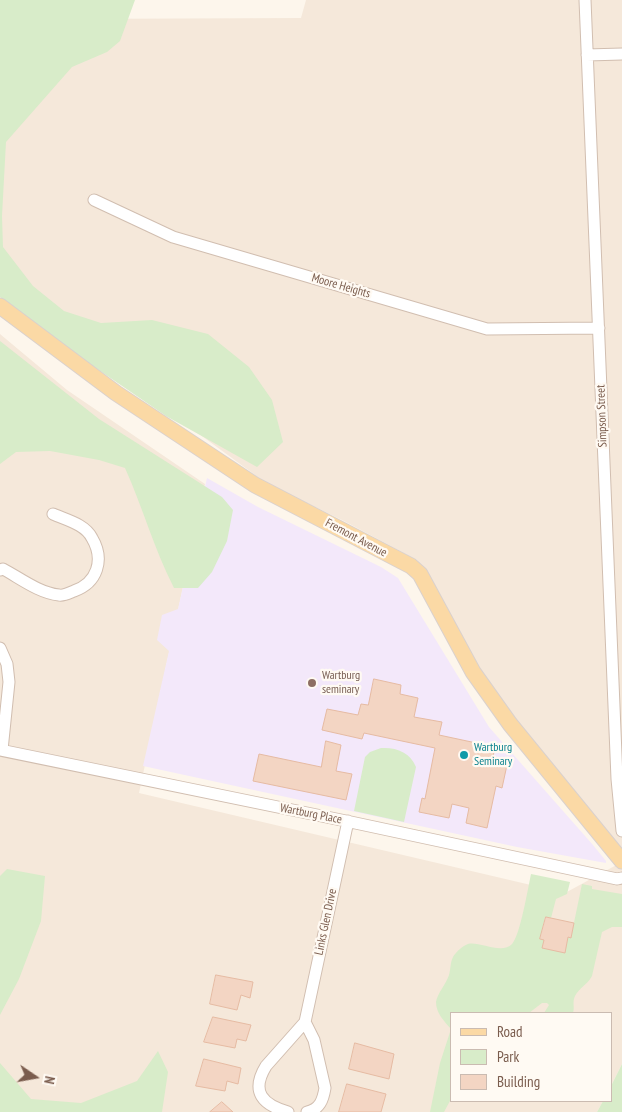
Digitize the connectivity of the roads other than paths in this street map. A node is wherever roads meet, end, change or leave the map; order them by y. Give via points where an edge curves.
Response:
1 (585, 0) edge
2 (622, 54) edge
3 (587, 55) junction
4 (94, 200) dead end
5 (0, 306) edge
6 (598, 328) junction
7 (53, 514) dead end
8 (0, 570) edge
9 (0, 648) edge
10 (1, 750) edge
11 (348, 821) junction
12 (622, 831) edge
13 (622, 861) edge
14 (622, 878) edge
15 (305, 1022) junction
16 (288, 1112) edge
17 (306, 1112) edge

1 - 3 street, Simpson Street
2 - 3 street
3 - 6 street, Simpson Street
4 - 6 street, Moore Heights via 173,238 487,329
5 - 13 main road, Fremont Avenue via 116,394 255,485 411,566 420,574 473,672 510,724
6 - 12 street, Simpson Street
7 - 8 street via 81,526 92,537 98,566 90,582 62,596 49,594
9 - 10 street via 8,664 9,682
10 - 11 street, Wartburg Place
11 - 14 street, Wartburg Place
11 - 15 street, Links Glen Drive
15 - 16 street, Links Glen Drive via 266,1066 258,1083 266,1102
15 - 17 street via 314,1040 325,1088 320,1106

